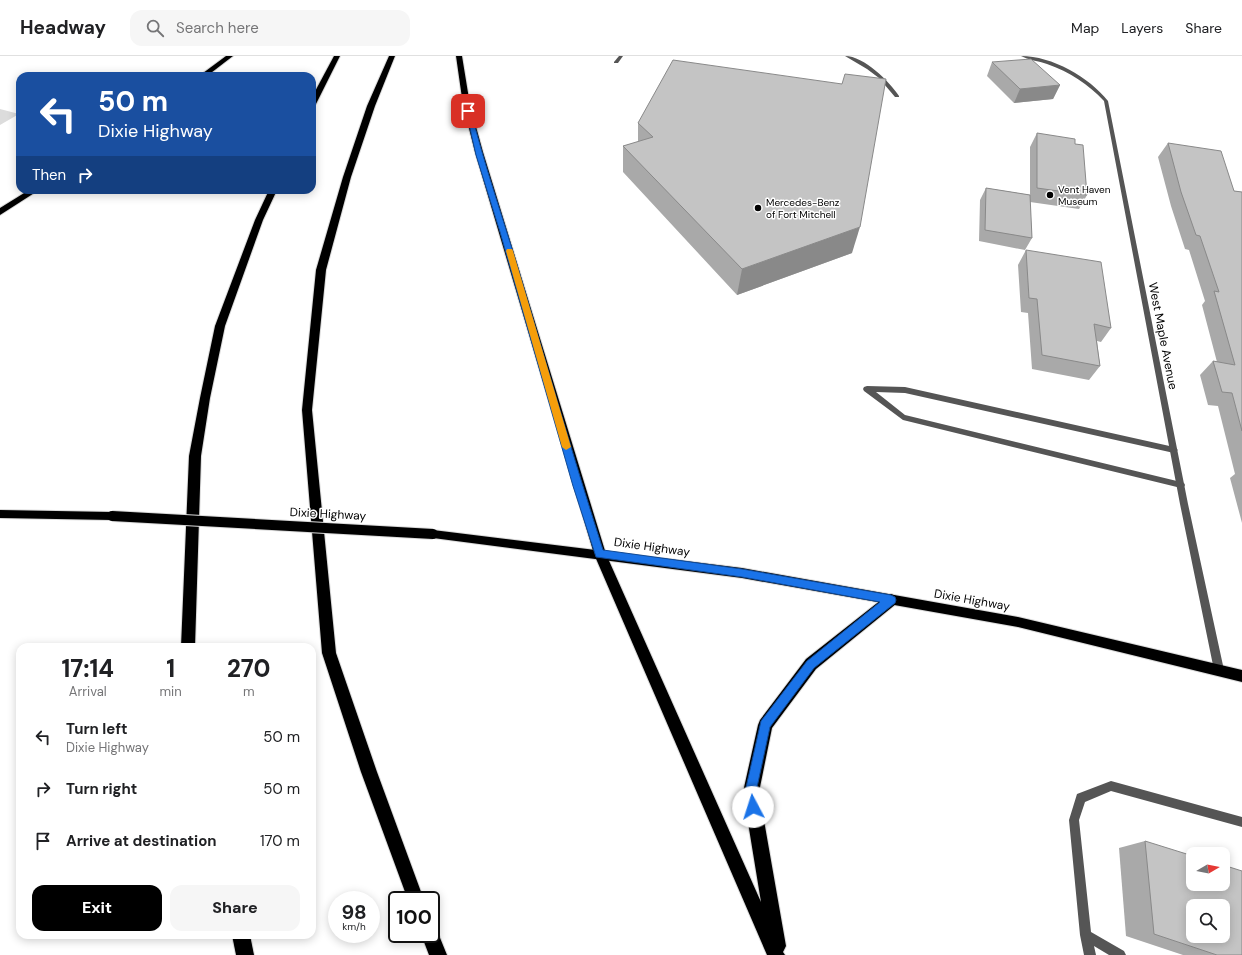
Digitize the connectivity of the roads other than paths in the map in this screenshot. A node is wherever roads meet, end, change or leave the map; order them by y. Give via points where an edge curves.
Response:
1 (230, 56) edge
2 (337, 56) edge
3 (392, 56) edge
4 (459, 56) edge
5 (620, 56) edge
6 (847, 56) edge
7 (1023, 56) edge
8 (616, 62) dead end
9 (208, 72) edge
10 (316, 96) edge
11 (897, 96) dead end
12 (29, 194) edge
13 (271, 194) edge
14 (0, 212) edge
15 (1174, 450) junction
16 (1181, 485) junction
17 (0, 514) edge
18 (600, 554) junction
19 (891, 600) junction
20 (188, 643) edge
21 (1219, 670) junction
22 (1242, 676) edge
23 (1242, 822) edge
24 (413, 891) edge
25 (1086, 935) junction
26 (242, 939) edge
27 (433, 943) edge
28 (245, 955) edge
29 (438, 955) edge
30 (777, 955) edge
31 (1090, 955) edge
32 (1120, 955) edge

1 - 9 highway
2 - 10 highway
3 - 24 highway via 371,106 347,176 321,270 306,410 329,653
4 - 18 highway via 462,81 479,155
5 - 8 street
6 - 11 street via 875,71 890,84
7 - 15 street, West Maple Avenue via 1072,72 1095,88 1106,101
12 - 14 highway
13 - 20 highway via 220,326 205,398 195,456
15 - 16 street, West Maple Avenue
15 - 16 street via 905,390 867,389 903,417
16 - 21 street, West Maple Avenue
17 - 18 main road, Dixie Highway, bridge via 112,516 433,534
18 - 19 main road, Dixie Highway via 742,573
18 - 30 highway
19 - 21 main road, Dixie Highway via 1018,622
19 - 30 highway via 811,664 765,725 750,792
21 - 22 main road, Dixie Highway
23 - 25 street via 1111,786 1081,798 1074,820
25 - 31 street
25 - 32 street
26 - 28 highway
27 - 29 highway

